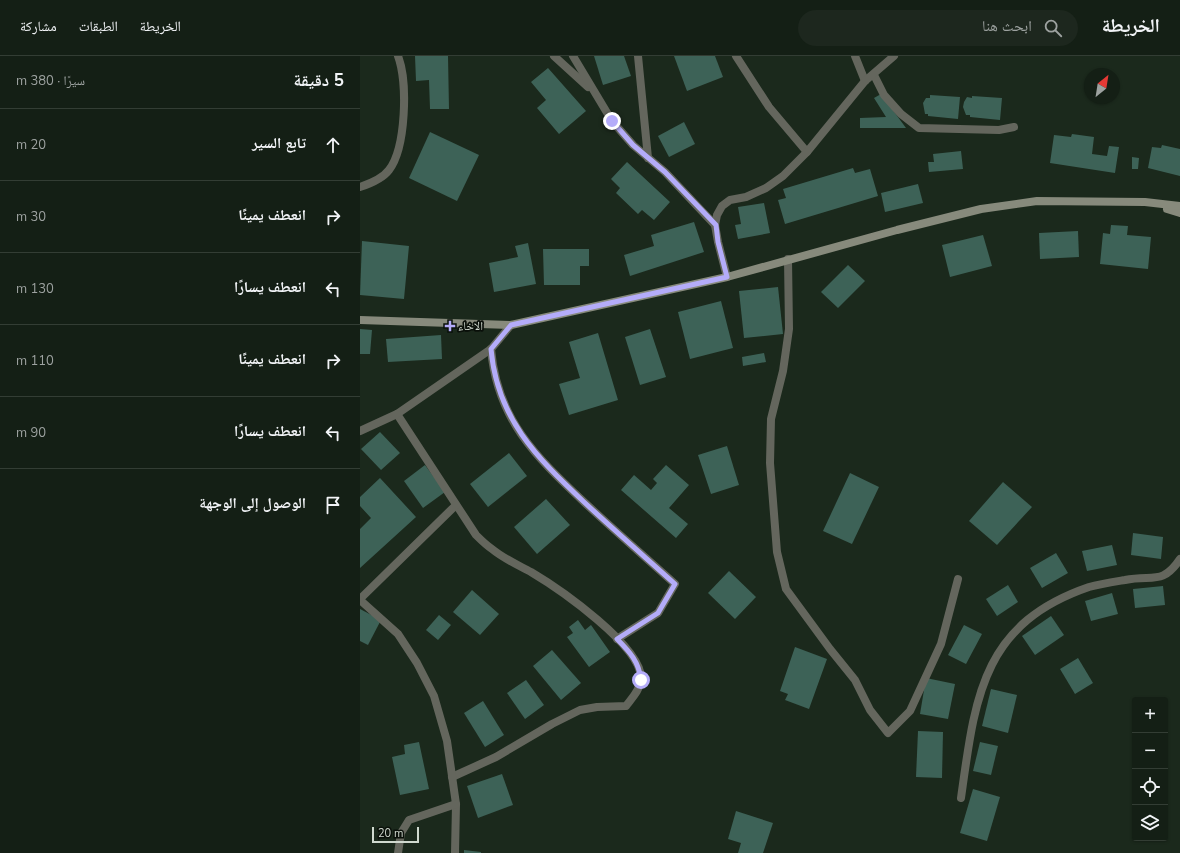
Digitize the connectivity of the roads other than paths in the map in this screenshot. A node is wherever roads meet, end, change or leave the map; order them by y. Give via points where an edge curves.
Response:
1 (398, 56) edge
2 (554, 56) edge
3 (573, 56) edge
4 (638, 56) edge
5 (736, 56) edge
6 (856, 56) edge
7 (894, 56) edge
8 (874, 75) junction
9 (865, 81) junction
10 (593, 92) junction
11 (1014, 127) dead end
12 (807, 152) junction
13 (648, 158) junction
14 (360, 187) edge
15 (1145, 202) junction
16 (1180, 206) edge
17 (1180, 213) edge
18 (716, 225) junction
19 (788, 259) junction
20 (727, 277) junction
21 (360, 320) edge
22 (511, 325) junction
23 (491, 349) junction
24 (397, 414) junction
25 (360, 431) edge
26 (456, 505) junction
27 (1180, 559) edge
28 (958, 579) dead end
29 (360, 599) edge
30 (617, 639) junction
31 (452, 777) junction
32 (961, 798) dead end
33 (456, 804) junction
34 (398, 853) edge
35 (454, 853) edge

1 - 14 street via 402,67 403,109 400,148 389,171
2 - 10 street
3 - 10 street
4 - 13 street
5 - 12 street via 769,107
6 - 9 street
7 - 8 street
8 - 9 street
8 - 11 street via 884,95 901,114 919,128 999,130
9 - 12 street
10 - 13 street via 612,121
12 - 18 street via 783,176 766,188 746,198 730,200 722,206 717,215
13 - 18 street
15 - 16 street
15 - 17 street
15 - 19 street via 1037,201 981,209
18 - 20 street
19 - 20 street
19 - 28 street via 789,329 783,371 771,419 770,463 777,552 786,589 855,680 870,710 888,733 910,711 941,644
20 - 22 street
21 - 22 street
22 - 23 street
23 - 24 street
23 - 30 street via 493,372 502,400 525,442 553,473 675,584 658,613
24 - 25 street
24 - 26 street
26 - 29 street
26 - 30 street via 476,535 492,550 559,591
27 - 32 street via 1172,571 1161,577 1132,578 1089,587 1058,601 1032,616 1004,643 990,667 977,701
29 - 31 street via 398,634 434,696 447,741
30 - 31 street via 632,655 639,668 641,680 636,694 626,706 580,710 496,757
31 - 33 street
33 - 34 street via 409,820 401,833
33 - 35 street

